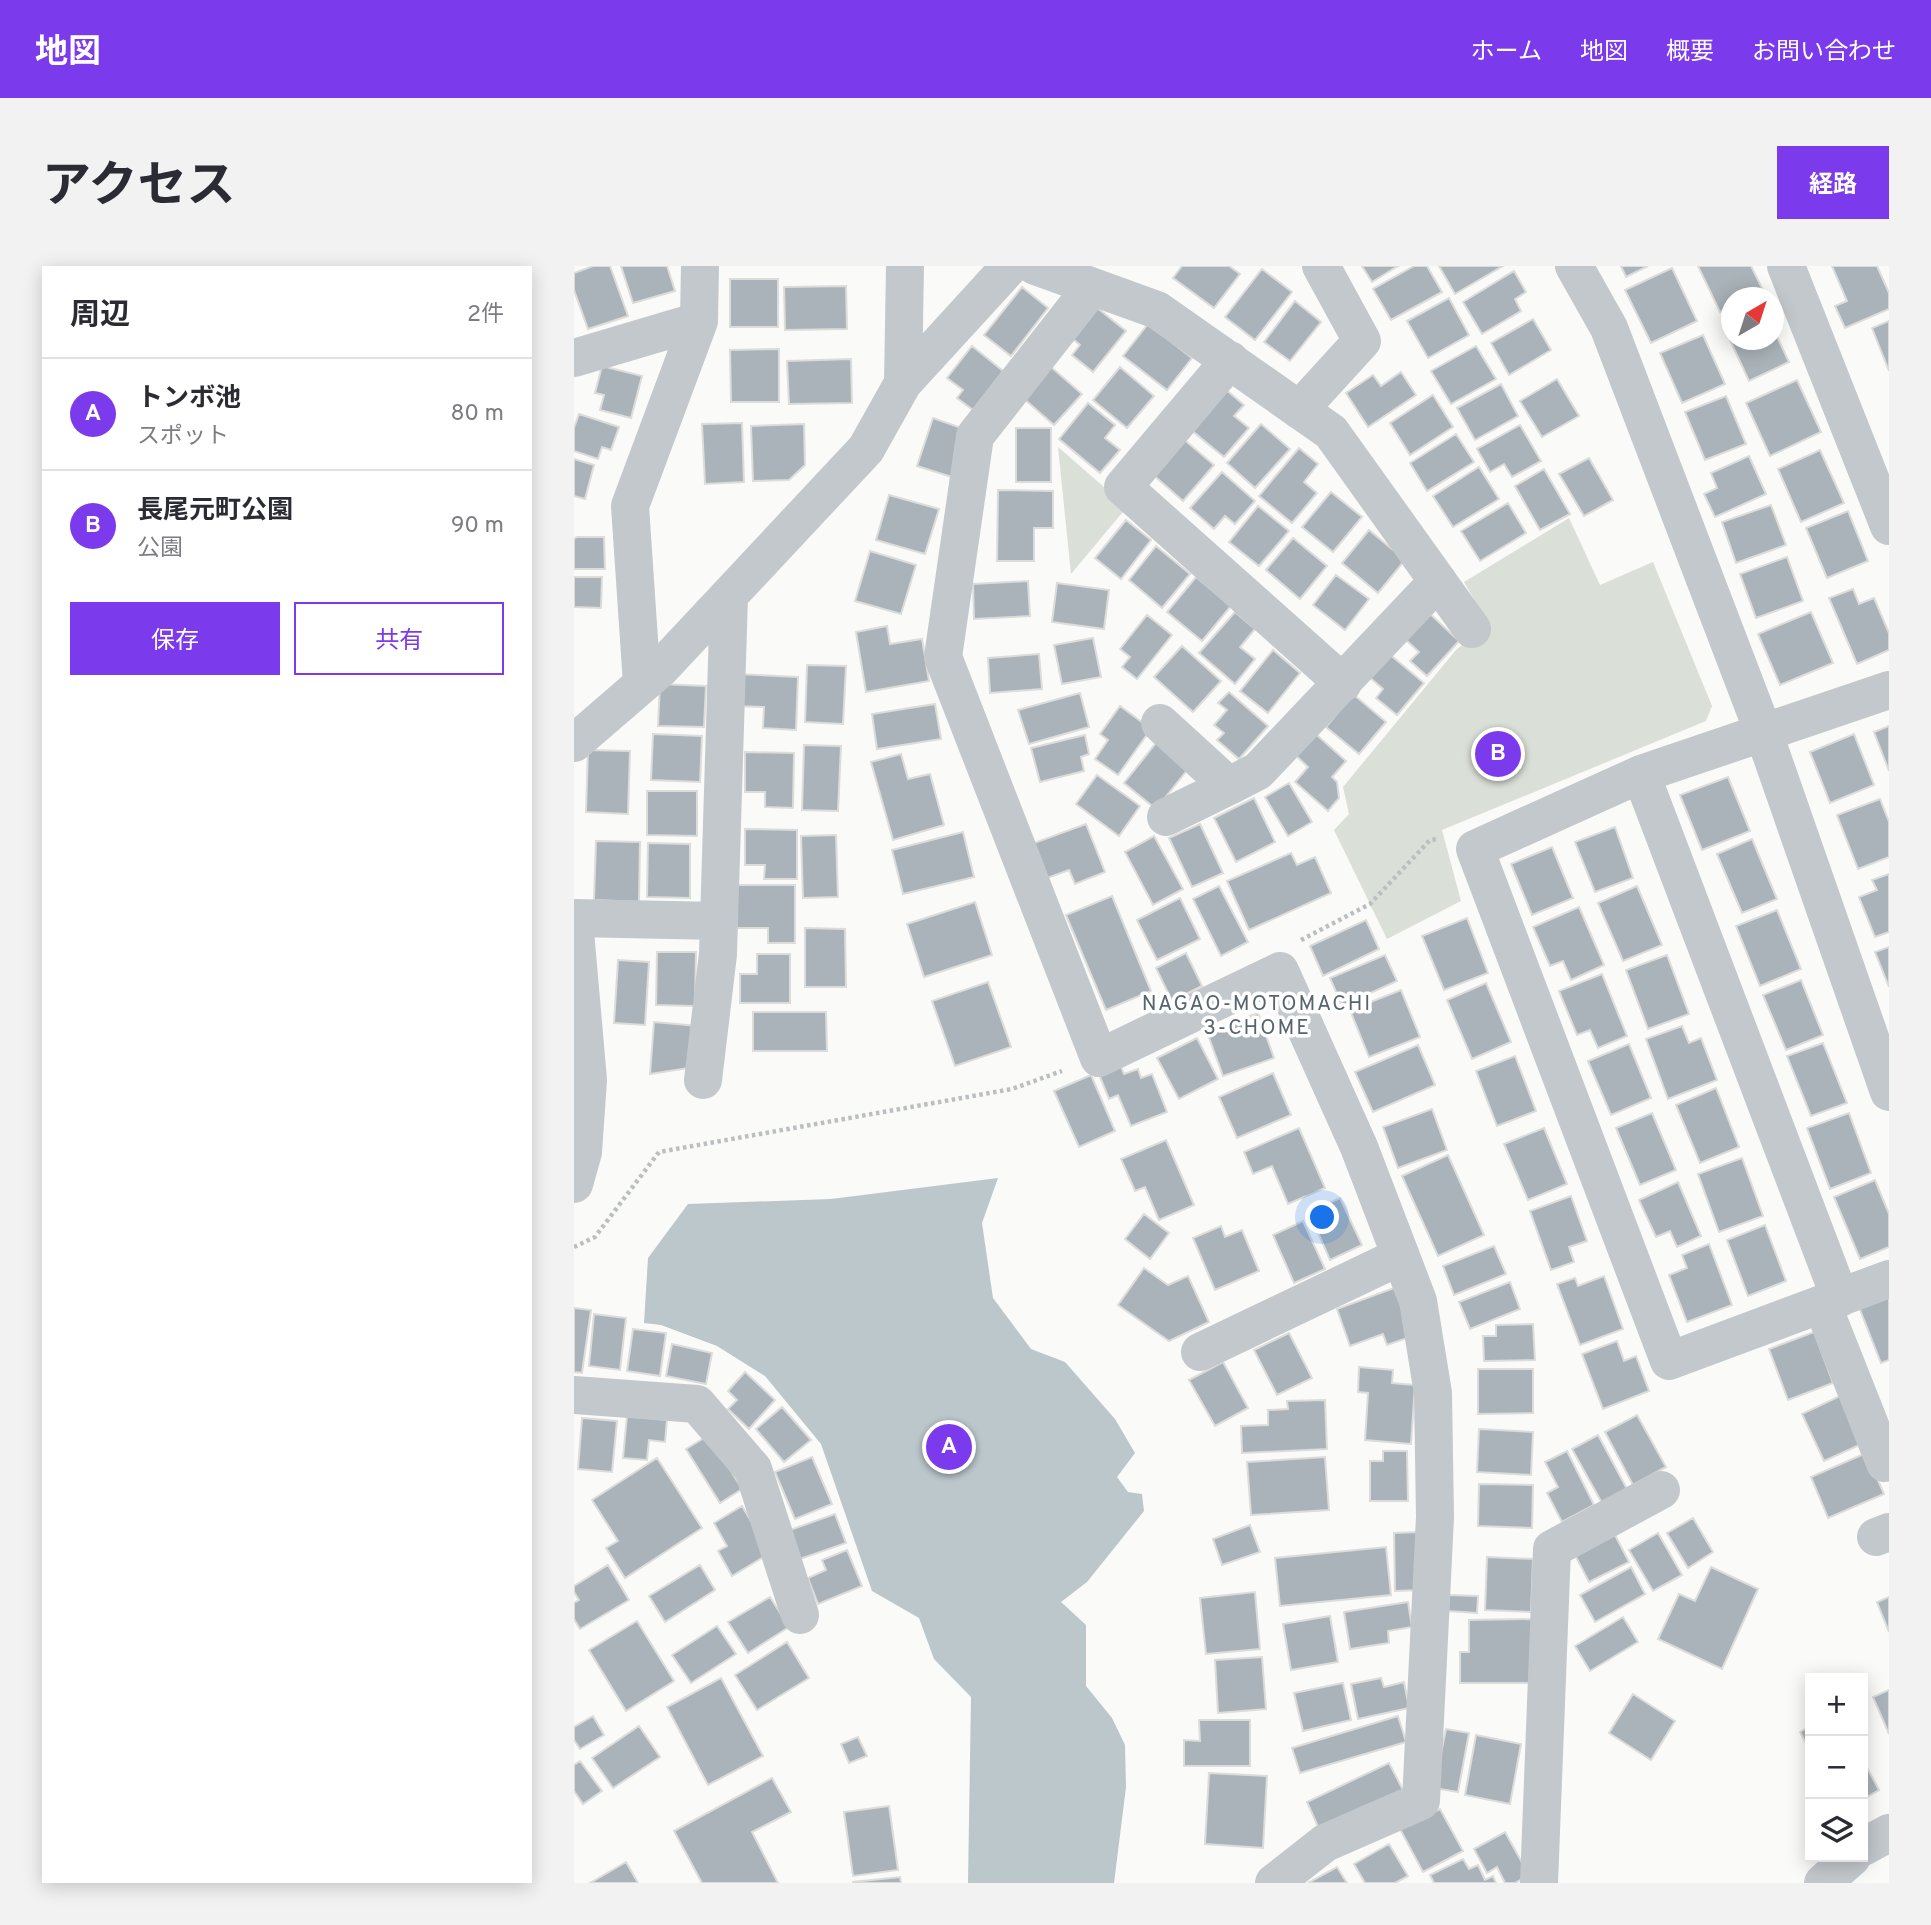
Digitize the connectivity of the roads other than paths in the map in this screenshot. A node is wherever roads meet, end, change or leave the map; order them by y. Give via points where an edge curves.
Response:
1 (700, 266) edge
2 (905, 266) edge
3 (1010, 266) edge
4 (1035, 266) edge
5 (1321, 266) edge
6 (1574, 266) edge
7 (1786, 266) edge
8 (1092, 286) junction
9 (699, 321) junction
10 (574, 358) edge
11 (1230, 360) junction
12 (903, 383) junction
13 (1299, 410) junction
14 (1889, 526) edge
15 (1438, 581) junction
16 (729, 596) junction
17 (1472, 629) dead end
18 (1343, 683) junction
19 (642, 684) junction
20 (1889, 690) edge
21 (1160, 723) dead end
22 (1763, 732) junction
23 (574, 743) edge
24 (1641, 774) junction
25 (1228, 786) junction
26 (1166, 817) dead end
27 (574, 919) edge
28 (719, 921) junction
29 (704, 1080) dead end
30 (1889, 1092) edge
31 (574, 1184) edge
32 (1401, 1256) junction
33 (1889, 1279) edge
34 (1831, 1301) junction
35 (1200, 1352) dead end
36 (574, 1395) edge
37 (1885, 1463) dead end
38 (1661, 1490) dead end
39 (800, 1615) dead end
40 (1889, 1833) edge
41 (1868, 1844) edge
42 (1846, 1862) edge
43 (1274, 1883) edge
44 (1539, 1883) edge
45 (1823, 1883) edge

1 - 9 street
2 - 12 street
3 - 12 street
4 - 8 street
5 - 13 street via 1362,341
6 - 22 street via 1609,328
7 - 14 street
8 - 11 street via 1157,310
8 - 32 street via 975,436 943,657 1099,1058 1280,971 1359,1147
9 - 10 street
9 - 19 street via 630,506
11 - 13 street
11 - 18 street via 1123,487
12 - 16 street via 866,449
13 - 15 street via 1331,432
15 - 17 street
15 - 18 street
16 - 19 street
16 - 28 street
18 - 25 street via 1258,771
19 - 23 street
20 - 22 street
21 - 25 street
22 - 24 street
22 - 30 street
24 - 34 street
24 - 34 street via 1475,849 1669,1362
25 - 26 street
27 - 28 street
27 - 31 street via 588,1080 583,1152
28 - 29 street
32 - 35 street
32 - 43 street via 1418,1301 1433,1393 1435,1517 1421,1801 1325,1843
33 - 34 street
34 - 37 street
36 - 39 street via 697,1404 753,1469
38 - 44 street via 1552,1549
40 - 41 street
42 - 45 street

